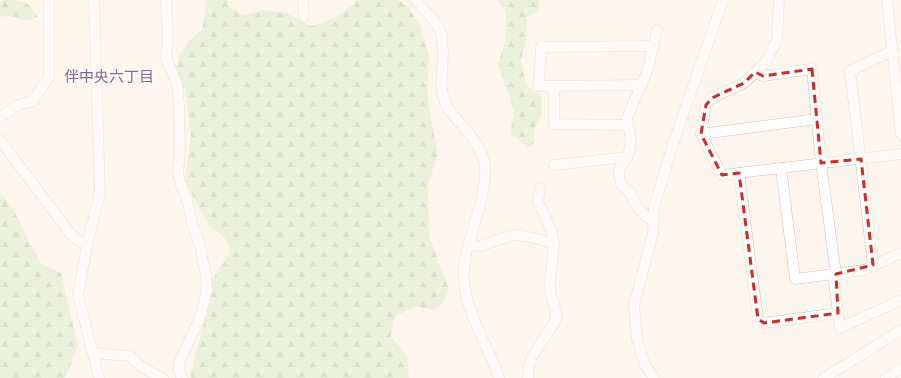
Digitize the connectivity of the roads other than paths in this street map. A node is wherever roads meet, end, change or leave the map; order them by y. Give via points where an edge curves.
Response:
1 (49, 0) edge
2 (94, 0) edge
3 (167, 0) edge
4 (303, 0) edge
5 (415, 0) edge
6 (723, 0) edge
7 (779, 0) edge
8 (887, 0) edge
9 (304, 16) dead end
10 (657, 30) dead end
11 (653, 46) junction
12 (892, 51) junction
13 (755, 72) junction
14 (642, 84) junction
15 (554, 86) junction
16 (0, 117) edge
17 (817, 119) junction
18 (628, 125) junction
19 (701, 134) junction
20 (901, 134) edge
21 (0, 140) edge
22 (901, 154) edge
23 (627, 157) junction
24 (861, 159) junction
25 (821, 163) junction
26 (554, 165) dead end
27 (781, 168) junction
28 (739, 173) junction
29 (540, 188) dead end
30 (654, 220) junction
31 (554, 243) junction
32 (469, 244) junction
33 (87, 245) junction
34 (901, 253) edge
35 (874, 265) junction
36 (836, 274) junction
37 (901, 300) edge
38 (838, 313) junction
39 (901, 330) edge
40 (93, 353) junction
41 (901, 368) edge
42 (99, 378) edge
43 (164, 378) edge
44 (182, 378) edge
45 (499, 378) edge
46 (530, 378) edge
47 (654, 378) edge
48 (824, 378) edge
49 (886, 378) edge

1 - 16 street via 49,77 33,101 18,105
2 - 33 street via 100,193
3 - 44 street via 166,58 177,84 179,103 178,173 200,246 207,290 201,315 179,363
4 - 9 street
5 - 32 street via 441,31 444,47 442,89 445,104 470,133 484,159 482,192
6 - 30 street via 654,207
7 - 13 street via 777,40 766,62
8 - 12 street
10 - 11 street
11 - 14 street
11 - 15 street via 541,47 539,86
12 - 20 street
12 - 24 street via 850,71
13 - 17 street via 763,76 812,70
13 - 19 street via 744,84 712,98 706,105
14 - 15 street
14 - 18 street via 627,118
15 - 18 street via 549,124
17 - 19 street
17 - 25 street
18 - 23 street via 631,141
19 - 28 street via 722,175
21 - 33 street via 73,237
22 - 24 street
23 - 26 street
23 - 30 street via 620,168 622,186 629,191 637,207
24 - 25 street
24 - 35 street
25 - 27 street
25 - 36 street
27 - 28 street
27 - 36 street via 795,279
28 - 38 street via 758,319 764,323
29 - 31 street via 538,202
30 - 47 street via 653,233 634,305 637,339 645,365
31 - 32 street via 517,235 480,246
31 - 46 street via 550,284 556,319 532,357 529,366
32 - 45 street via 464,260 468,304
33 - 40 street via 78,295
34 - 35 street
35 - 36 street via 864,270
36 - 38 street via 834,282
37 - 38 street via 840,328
39 - 48 street
40 - 42 street
40 - 43 street via 130,356 150,372
41 - 49 street

